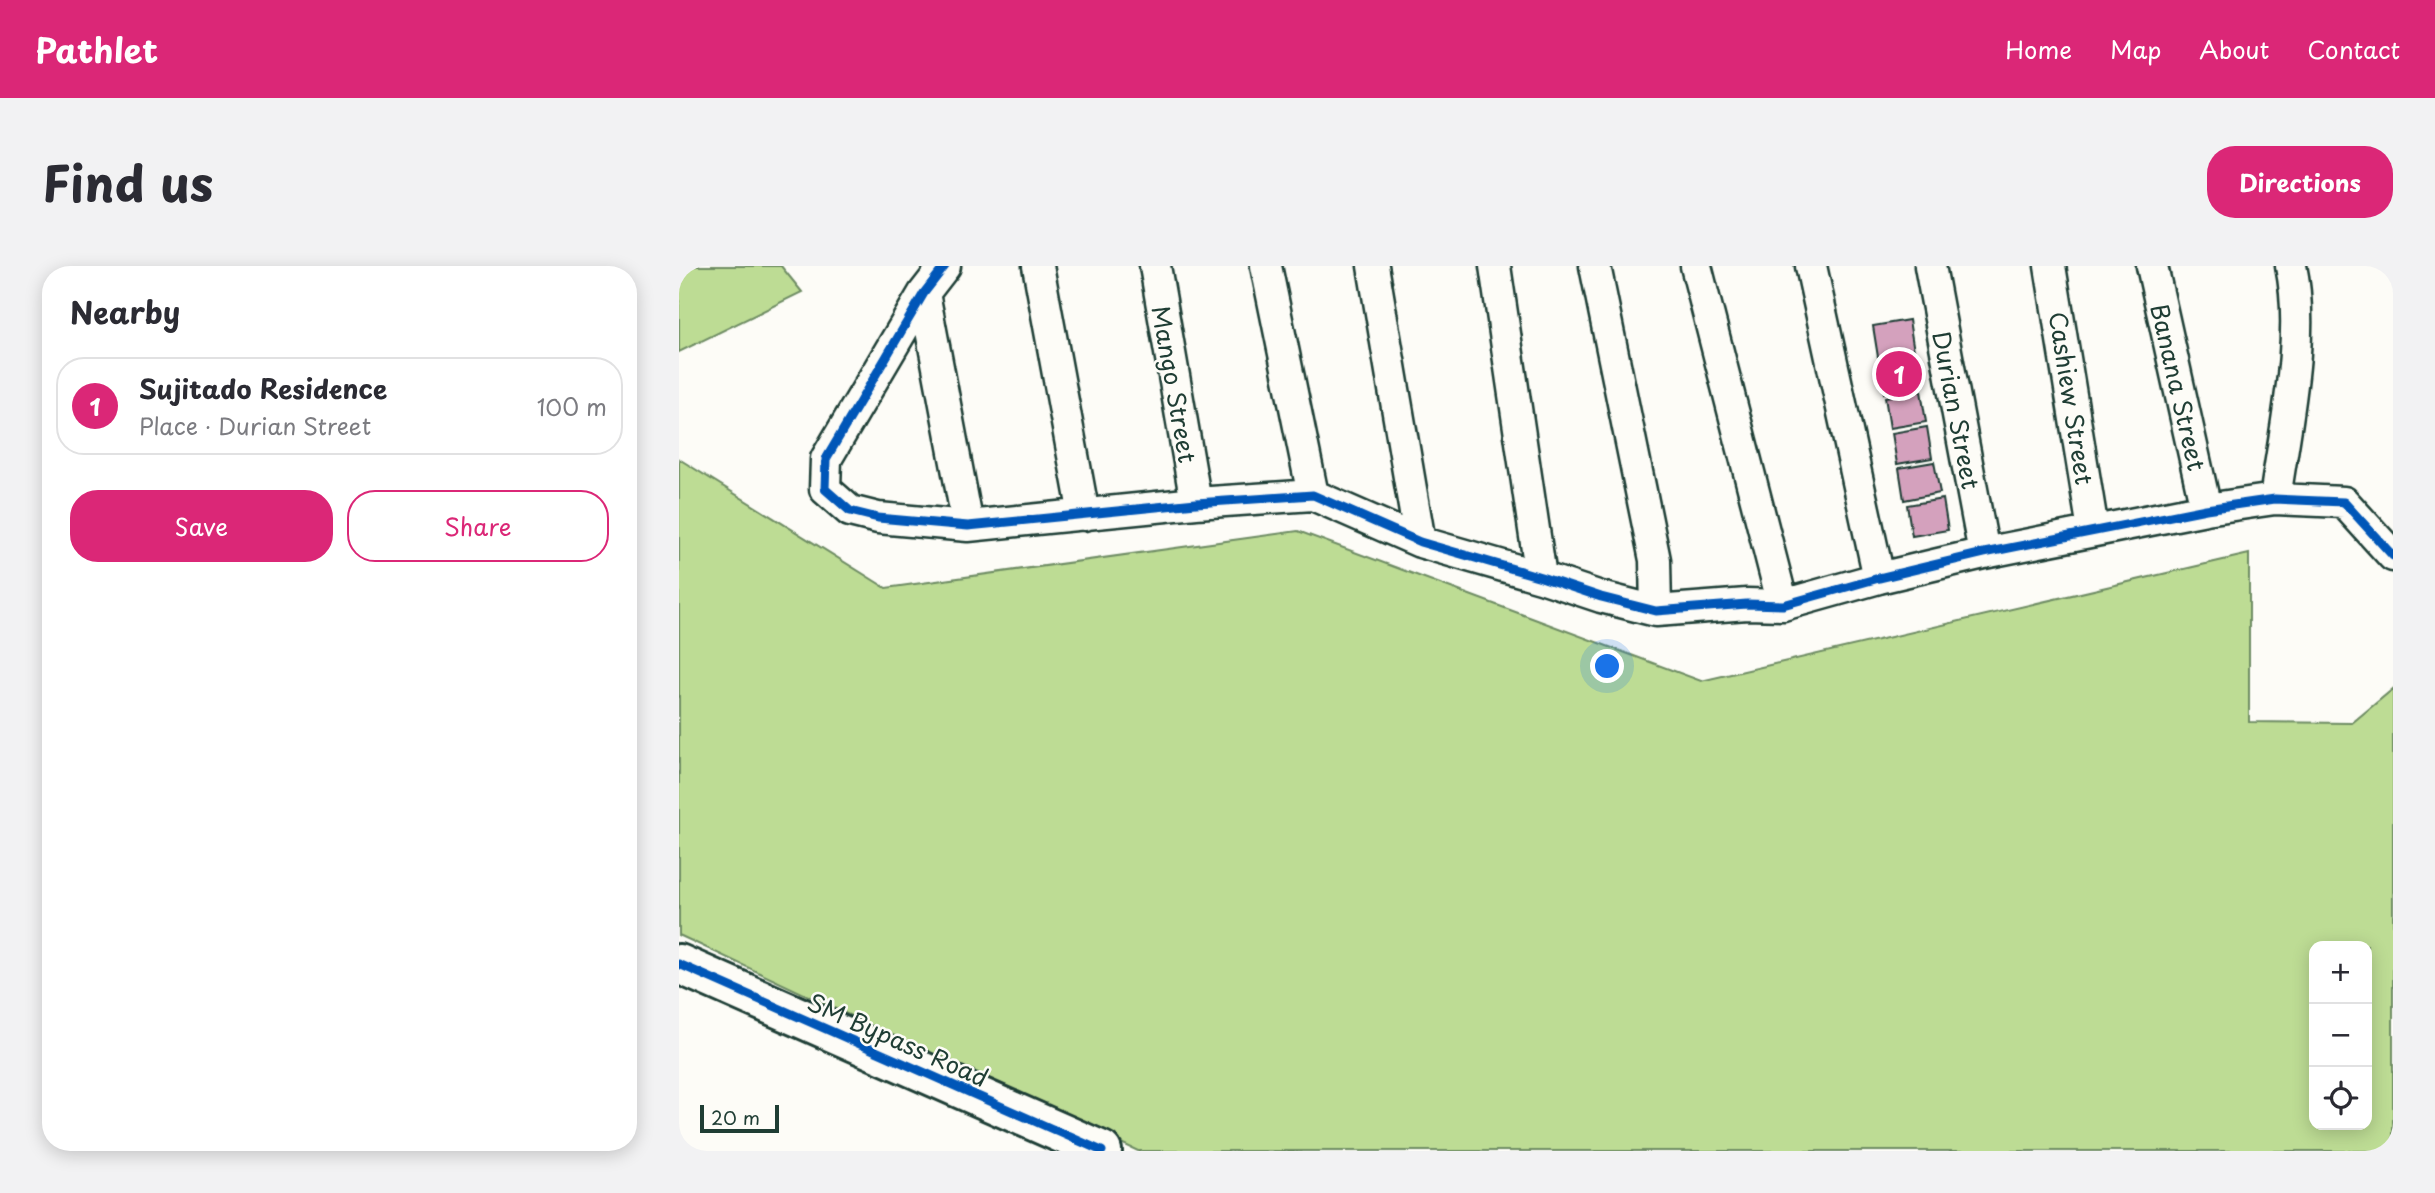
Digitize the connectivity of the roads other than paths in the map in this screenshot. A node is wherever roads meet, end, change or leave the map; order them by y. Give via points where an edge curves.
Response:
1 (945, 266) edge
2 (1038, 266) edge
3 (1155, 266) edge
4 (1266, 266) edge
5 (1373, 266) edge
6 (1495, 266) edge
7 (1595, 266) edge
8 (1696, 266) edge
9 (1811, 266) edge
10 (1930, 266) edge
11 (2050, 266) edge
12 (2152, 266) edge
13 (2291, 266) edge
14 (925, 293) junction
15 (1313, 495) junction
16 (2275, 499) junction
17 (1196, 503) junction
18 (2206, 509) junction
19 (1084, 515) junction
20 (968, 526) junction
21 (2093, 530) junction
22 (1420, 542) junction
23 (1984, 553) junction
24 (2393, 556) edge
25 (1541, 577) junction
26 (1879, 578) junction
27 (1783, 604) junction
28 (1656, 611) junction
29 (679, 964) edge
30 (1101, 1151) edge

1 - 14 street
2 - 19 street
3 - 17 street, Mango Street
4 - 15 street
5 - 22 street
6 - 25 street
7 - 28 street via 1655,560
8 - 27 street
9 - 26 street
10 - 23 street, Durian Street
11 - 21 street, Cashiew Street
12 - 18 street, Banana Street
13 - 16 street via 2296,292 2293,369
14 - 20 street
14 - 20 street via 826,459 825,489 850,510 878,518
15 - 17 street
15 - 22 street
16 - 18 street
16 - 24 street via 2344,502
17 - 19 street
18 - 21 street
19 - 20 street
21 - 23 street
22 - 25 street
23 - 26 street
25 - 28 street
26 - 27 street
27 - 28 street
29 - 30 street, SM Bypass Road

